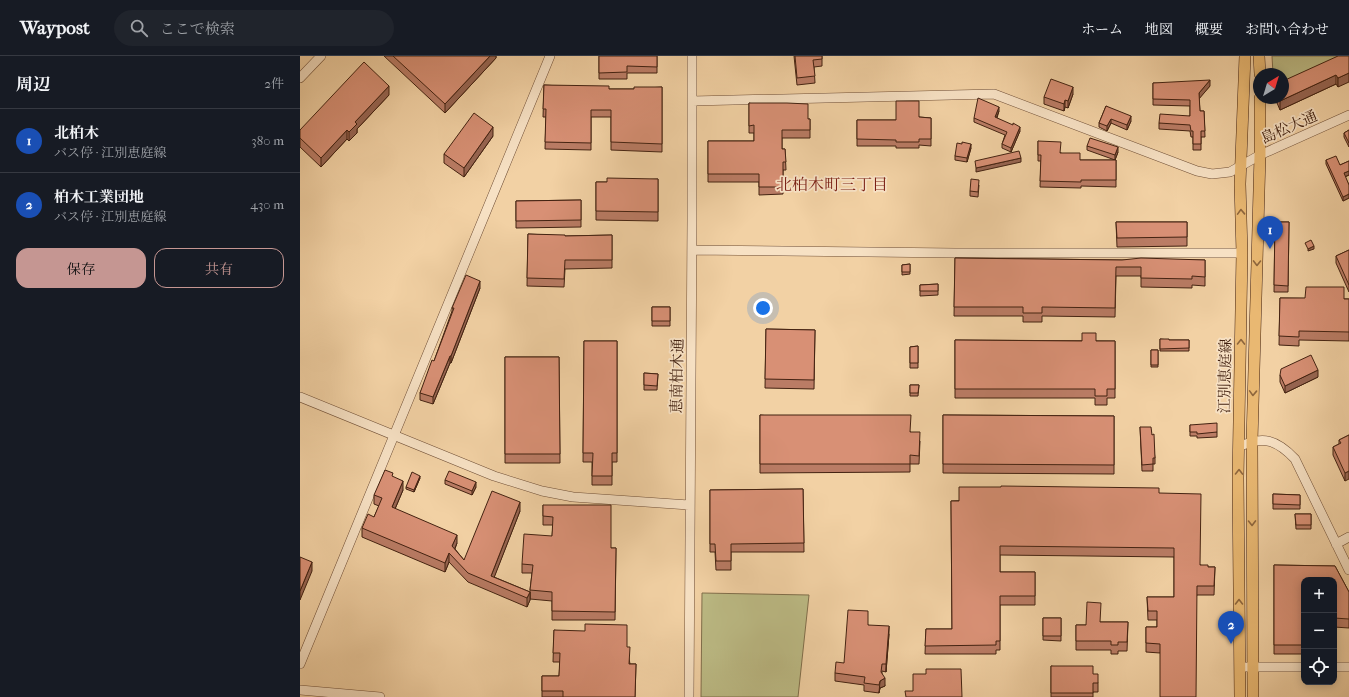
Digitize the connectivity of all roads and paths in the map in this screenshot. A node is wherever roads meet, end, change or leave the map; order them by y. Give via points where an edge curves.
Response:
1 (321, 56) edge
2 (550, 56) edge
3 (692, 56) edge
4 (1245, 56) edge
5 (1260, 56) edge
6 (1260, 68) edge
7 (300, 78) edge
8 (692, 101) junction
9 (1260, 104) edge
10 (1349, 115) edge
11 (1260, 155) junction
12 (1241, 166) junction
13 (692, 250) junction
14 (1242, 253) junction
15 (300, 397) edge
16 (394, 436) junction
17 (1252, 440) junction
18 (1239, 447) junction
19 (689, 505) junction
20 (1349, 538) edge
21 (1336, 544) junction
22 (1349, 570) edge
23 (300, 664) edge
24 (1240, 667) junction
25 (1254, 667) junction
26 (1301, 667) edge
27 (1337, 667) edge
28 (1349, 667) edge
29 (300, 690) edge
30 (380, 697) edge
31 (689, 697) edge
32 (1240, 697) edge
33 (1253, 697) edge

1 - 7 street
2 - 16 street
3 - 8 street, 恵南柏木通
4 - 12 main road, 江別恵庭線
5 - 6 main road
8 - 12 street, 島松大通 via 994,94 1197,170 1212,174 1230,172
8 - 13 street, 恵南柏木通
9 - 11 main road, 江別恵庭線
10 - 11 street, 島松大通
11 - 12 street, 島松大通
11 -> 17 main road, 江別恵庭線
14 -> 12 main road, 江別恵庭線
13 - 14 street
13 - 19 street, 恵南柏木通
18 -> 14 main road, 江別恵庭線
15 - 16 street
16 - 19 street via 494,476 542,490 574,497
16 - 23 street
17 - 18 street
17 - 21 street via 1274,442 1295,458
17 -> 25 main road, 江別恵庭線
24 -> 18 main road, 江別恵庭線
19 - 31 street, 恵南柏木通
20 - 21 street
21 - 22 street
24 - 25 street
24 - 32 main road, 江別恵庭線
25 - 26 street
25 - 33 main road, 江別恵庭線
27 - 28 street
29 - 30 street

